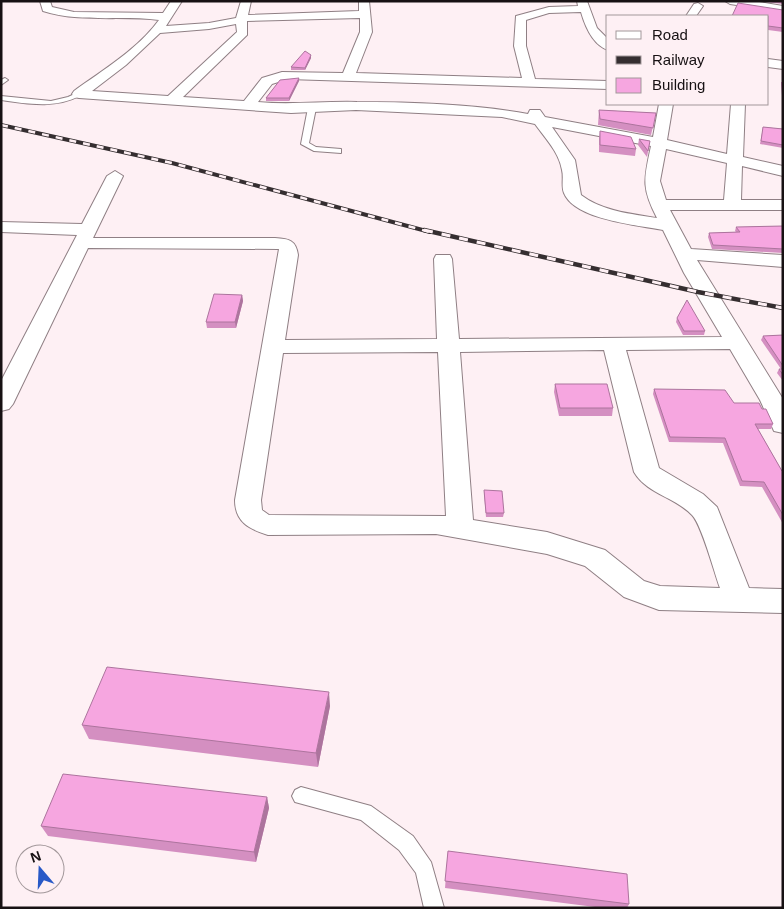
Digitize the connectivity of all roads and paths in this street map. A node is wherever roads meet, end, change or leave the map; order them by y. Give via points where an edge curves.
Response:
1 (45, 1) edge
2 (177, 1) edge
3 (246, 1) edge
4 (364, 1) edge
5 (730, 1) edge
6 (583, 5) edge
7 (698, 6) dead end
8 (783, 9) edge
9 (366, 14) junction
10 (692, 15) edge
11 (166, 17) junction
12 (241, 19) junction
13 (606, 28) edge
14 (592, 29) junction
15 (157, 30) junction
16 (606, 44) edge
17 (769, 63) edge
18 (783, 65) edge
19 (348, 76) junction
20 (522, 81) junction
21 (601, 81) edge
22 (79, 94) junction
23 (1, 98) edge
24 (171, 101) junction
25 (666, 105) edge
26 (738, 105) edge
27 (247, 107) junction
28 (312, 108) junction
29 (539, 119) junction
30 (660, 143) junction
31 (338, 151) dead end
32 (734, 160) junction
33 (783, 170) edge
34 (115, 176) dead end
35 (659, 205) junction
36 (732, 205) junction
37 (783, 205) edge
38 (670, 226) junction
39 (1, 227) edge
40 (86, 237) junction
41 (686, 254) junction
42 (443, 259) dead end
43 (783, 261) edge
44 (613, 343) junction
45 (737, 344) junction
46 (274, 347) junction
47 (448, 347) junction
48 (777, 400) edge
49 (1, 404) edge
50 (783, 425) edge
51 (460, 526) junction
52 (739, 600) junction
53 (783, 602) edge
54 (301, 796) dead end
55 (434, 908) edge

1 - 11 street via 47,9 65,14 142,13
2 - 11 street
3 - 12 street
4 - 9 street
5 - 8 street
6 - 14 street
6 - 20 street via 539,11 520,18
7 - 10 street
9 - 12 street via 338,18 283,13
9 - 19 street via 366,32
11 - 15 street
12 - 15 street via 209,26
12 - 24 street via 243,33
13 - 14 street
14 - 16 street
15 - 22 street via 122,62
17 - 18 street
19 - 20 street
19 - 27 street via 271,79
20 - 21 street
20 - 29 street
22 - 23 lane via 57,102
22 - 24 street
24 - 27 street
25 - 30 street
26 - 32 street
27 - 28 street
28 - 29 street via 356,106 482,111
28 - 31 lane via 305,144 314,149
29 - 30 street
29 - 38 street via 570,168 570,188 575,198 602,211
30 - 32 street
30 - 35 street via 652,181
32 - 33 street
32 - 36 street
34 - 40 street
35 - 36 street
35 - 38 street
36 - 37 street
38 - 41 street
39 - 40 street
40 - 46 street via 285,244 288,255
40 - 49 street
41 - 43 street
41 - 45 street
42 - 47 street
44 - 45 street
44 - 47 street
44 - 52 street via 647,472 655,480 699,504 707,514
45 - 48 street
46 - 47 street
46 - 51 street via 248,500 248,513 254,520 268,524
47 - 51 street
48 - 50 street
51 - 52 street via 547,542 595,558 634,589 659,598
52 - 53 street
54 - 55 lane via 365,812 406,843 424,869

